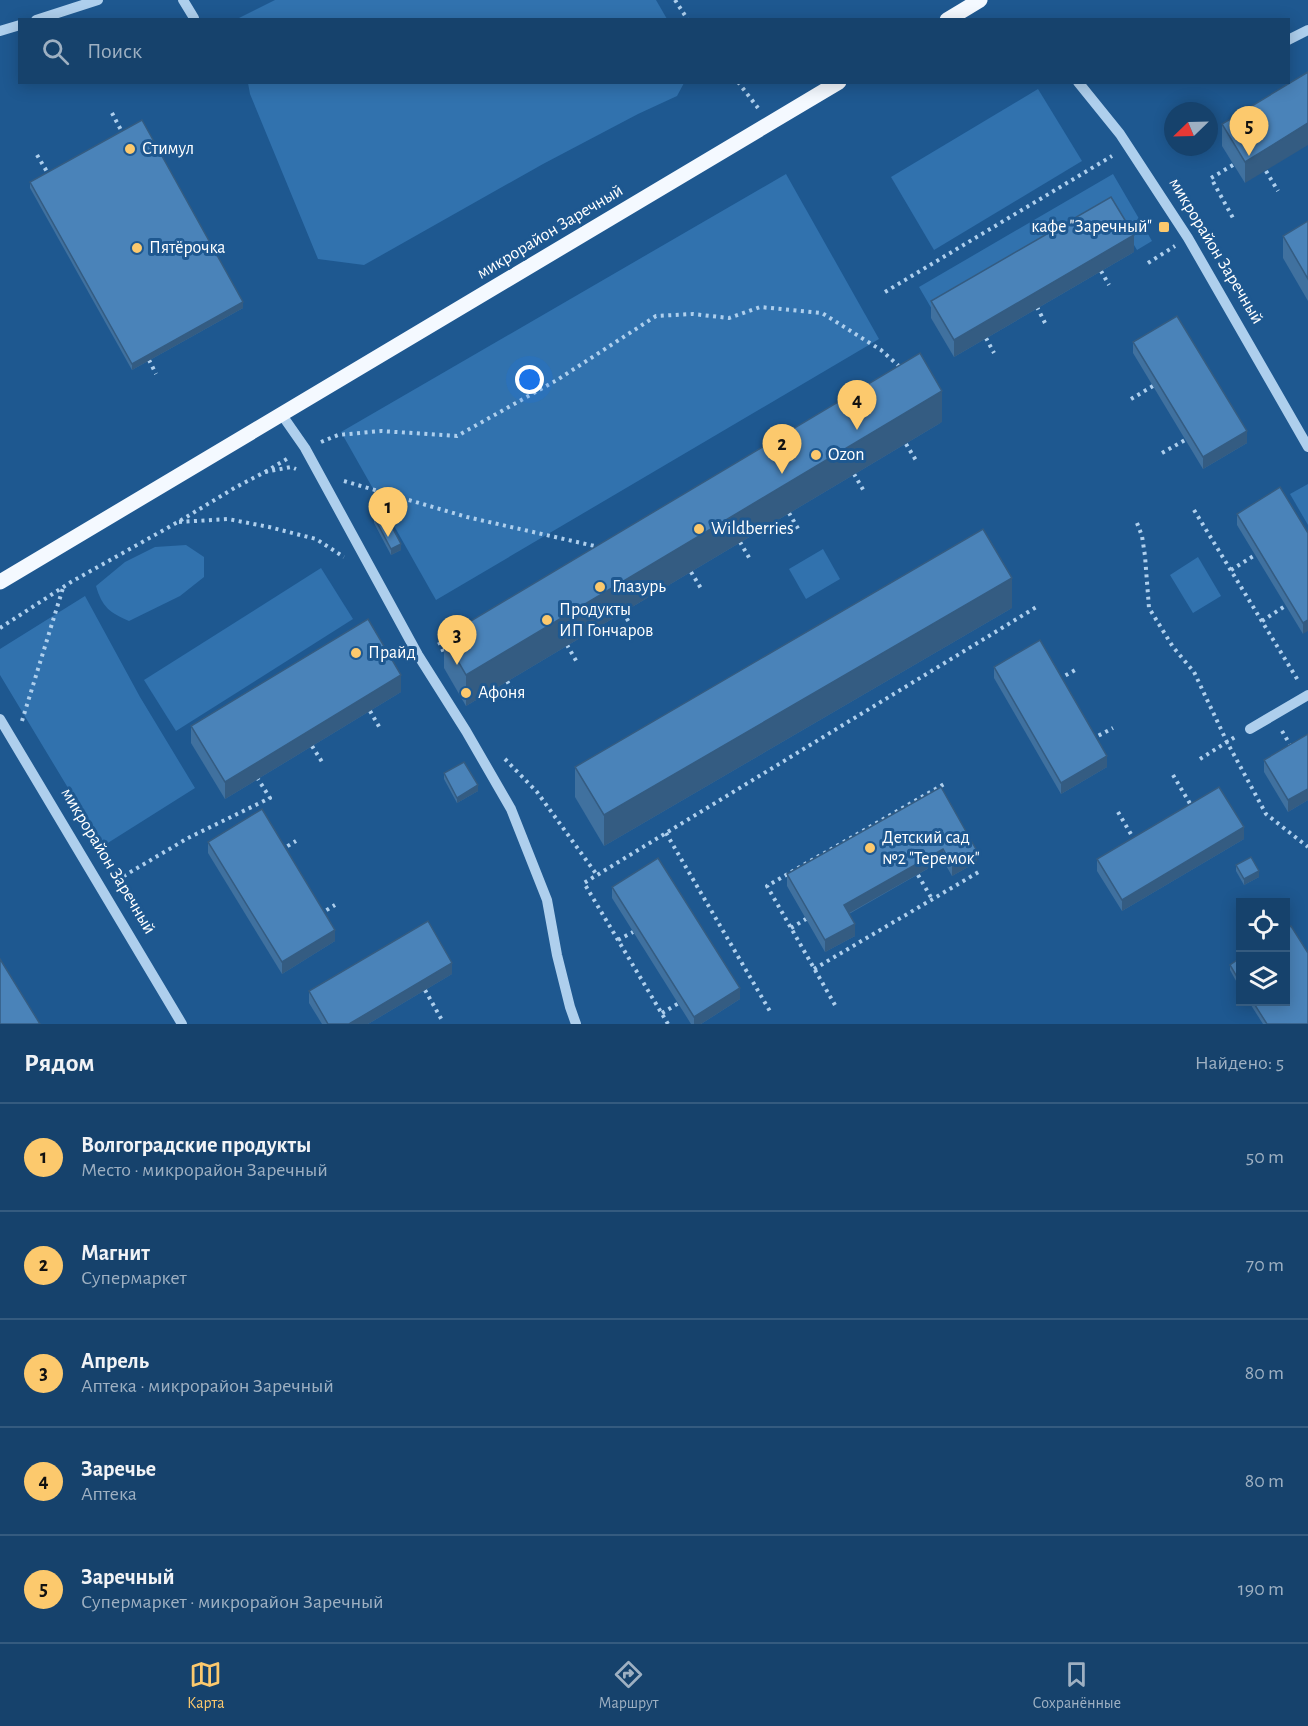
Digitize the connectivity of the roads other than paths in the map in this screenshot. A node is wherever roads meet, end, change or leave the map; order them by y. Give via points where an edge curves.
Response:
1 (98, 0) edge
2 (183, 0) edge
3 (980, 0) edge
4 (42, 18) edge
5 (194, 18) dead end
6 (950, 18) edge
7 (18, 26) edge
8 (1308, 30) edge
9 (0, 31) edge
10 (1290, 39) edge
11 (836, 84) edge
12 (1080, 84) edge
13 (282, 415) junction
14 (1308, 447) edge
15 (0, 582) edge
16 (1308, 695) edge
17 (0, 719) edge
18 (1250, 729) road end
19 (182, 1024) edge
20 (576, 1024) edge

1 - 4 street
2 - 5 street
3 - 6 main road
7 - 9 street
8 - 10 street
11 - 13 main road, микрорайон Заречный
12 - 14 street, микрорайон Заречный via 1129,147 1188,238
13 - 15 main road, микрорайон Заречный
13 - 20 street via 305,448 418,655 511,809 547,900
16 - 18 street
17 - 19 street, микрорайон Заречный

